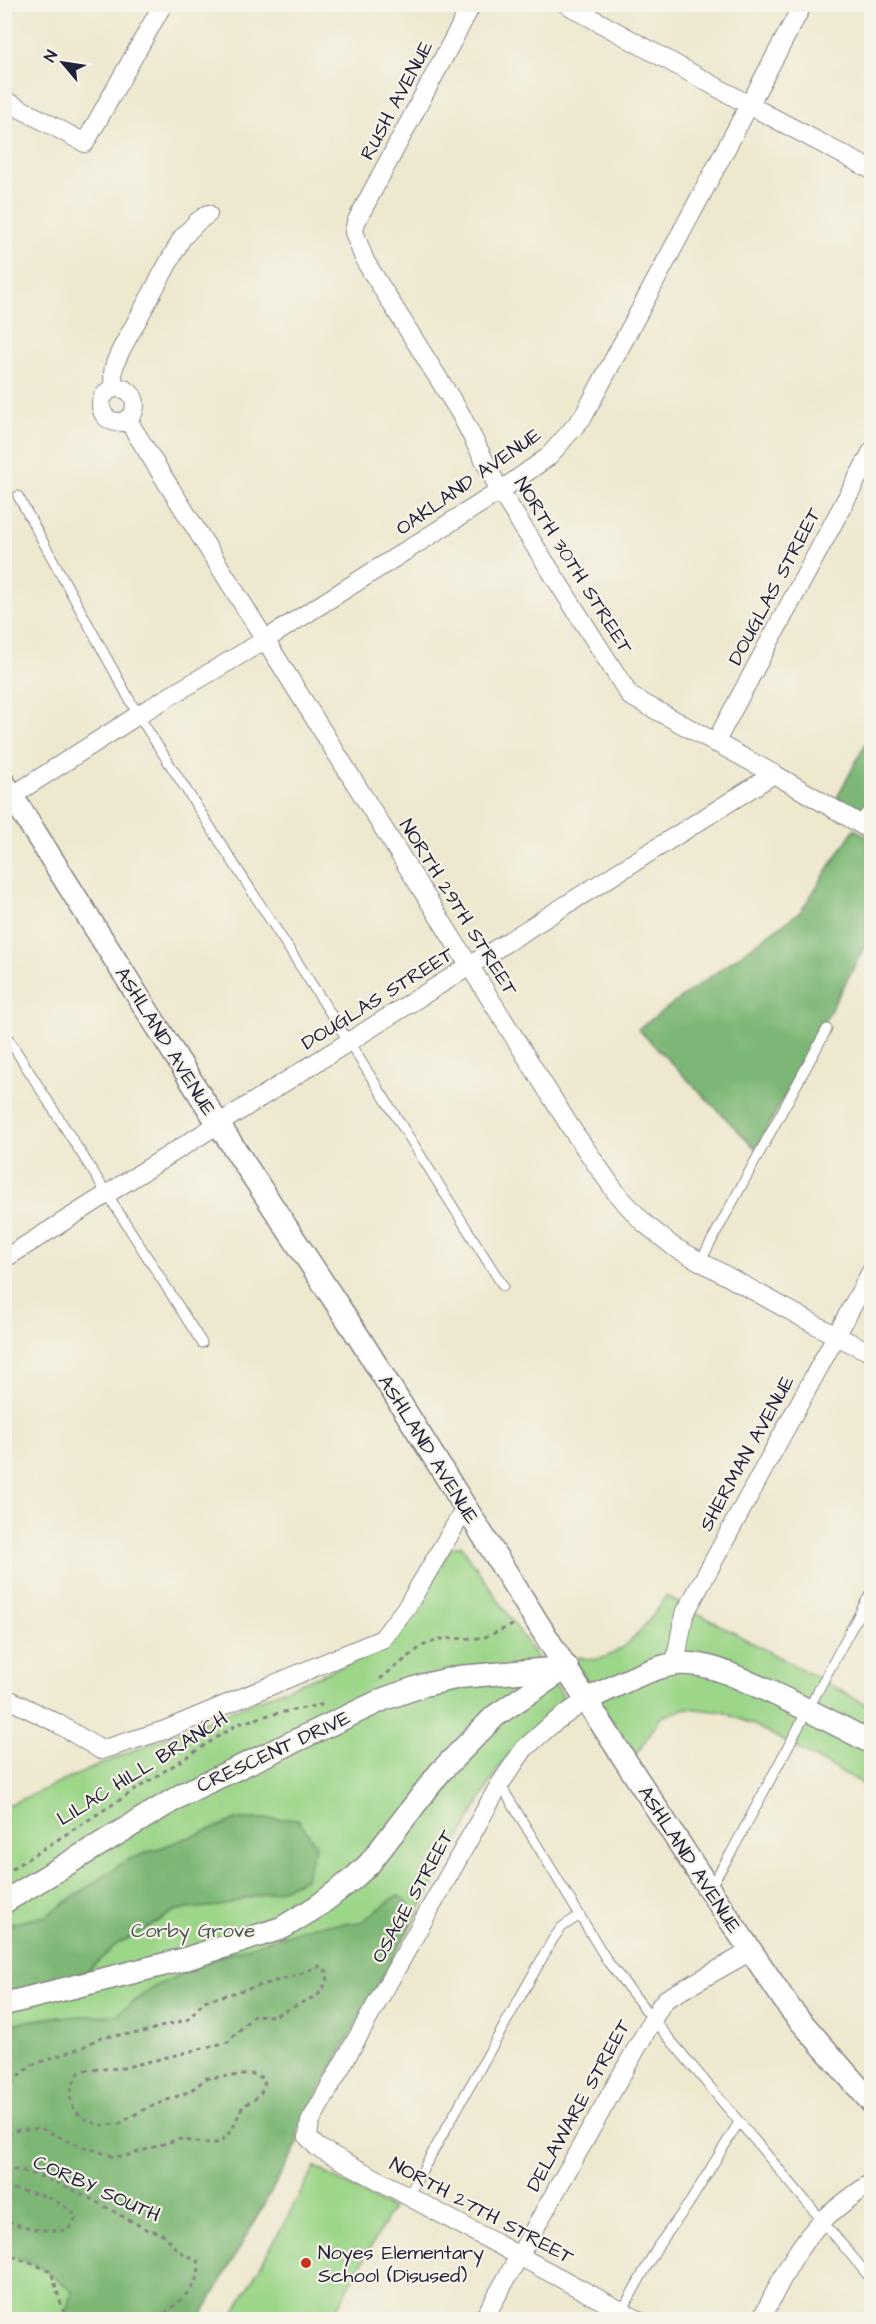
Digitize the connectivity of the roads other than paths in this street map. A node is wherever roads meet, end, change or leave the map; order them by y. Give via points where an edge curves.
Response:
1 (163, 4) edge
2 (472, 4) edge
3 (566, 4) edge
4 (803, 4) edge
5 (4, 100) edge
6 (749, 105) junction
7 (872, 170) edge
8 (377, 184) joint
9 (208, 214) dead end
10 (872, 451) edge
11 (500, 491) junction
12 (18, 496) dead end
13 (265, 640) junction
14 (138, 715) junction
15 (715, 743) junction
16 (774, 774) junction
17 (7, 793) edge
18 (872, 806) edge
19 (864, 828) edge
20 (469, 966) junction
21 (827, 1029) dead end
22 (4, 1032) edge
23 (349, 1042) junction
24 (219, 1125) junction
25 (108, 1193) junction
26 (4, 1259) edge
27 (700, 1262) junction
28 (872, 1269) edge
29 (503, 1287) dead end
30 (836, 1336) junction
31 (202, 1342) dead end
32 (872, 1353) edge
33 (466, 1507) junction
34 (872, 1590) edge
35 (675, 1664) junction
36 (567, 1668) junction
37 (4, 1696) edge
38 (586, 1700) junction
39 (807, 1708) junction
40 (872, 1743) edge
41 (500, 1785) junction
42 (709, 1889) junction
43 (4, 1902) edge
44 (580, 1916) junction
45 (751, 1951) junction
46 (4, 2004) edge
47 (652, 2018) junction
48 (872, 2103) edge
49 (739, 2122) junction
50 (308, 2138) joint
51 (872, 2182) edge
52 (408, 2196) junction
53 (822, 2220) junction
54 (520, 2256) junction
55 (872, 2280) edge
56 (630, 2315) edge
57 (483, 2319) edge
58 (761, 2319) edge

1 - 5 street via 85,144
2 - 8 street, RUSH AVENUE
3 - 6 street
4 - 6 street, OAKLAND AVENUE
6 - 7 street
6 - 11 street, OAKLAND AVENUE via 583,417 548,457
8 - 11 street, NORTH 30TH STREET via 354,232 365,261 460,413
9 - 13 street, NORTH 29TH STREET via 183,238 113,365 112,378 115,388 132,396 134,409 127,419
10 - 15 street, DOUGLAS STREET
11 - 13 street, OAKLAND AVENUE
11 - 15 street, NORTH 30TH STREET via 630,696
12 - 14 lane
13 - 14 street, OAKLAND AVENUE
13 - 20 street, NORTH 29TH STREET
14 - 17 street, OAKLAND AVENUE
14 - 23 lane
15 - 16 street, NORTH 30TH STREET
16 - 19 street, NORTH 30TH STREET
16 - 20 street, DOUGLAS STREET
17 - 24 street, ASHLAND AVENUE
18 - 19 lane
20 - 23 street, DOUGLAS STREET
20 - 27 street, NORTH 29TH STREET via 617,1194 652,1229
21 - 27 lane
22 - 25 lane
23 - 24 street, DOUGLAS STREET
23 - 29 lane
24 - 25 street, DOUGLAS STREET
24 - 33 street, ASHLAND AVENUE
25 - 26 street, DOUGLAS STREET
25 - 31 lane
27 - 30 street, NORTH 29TH STREET
28 - 30 street, SHERMAN AVENUE
30 - 32 street, NORTH 29TH STREET
30 - 35 street, SHERMAN AVENUE via 684,1616
33 - 36 street, ASHLAND AVENUE
33 - 37 street via 408,1605 382,1639 305,1673 165,1730 101,1750
34 - 39 lane
35 - 38 street
35 - 39 street via 703,1665 725,1672
36 - 38 street, ASHLAND AVENUE
36 - 43 street, CRESCENT DRIVE via 459,1677 424,1684 384,1700 185,1793
36 - 46 street via 495,1716 446,1765 369,1864 309,1912 282,1928 182,1959
38 - 41 street, OSAGE STREET via 524,1749
38 - 42 street, ASHLAND AVENUE
39 - 40 street
39 - 42 lane
41 - 44 lane
41 - 50 street, OSAGE STREET via 310,2122
42 - 45 street, ASHLAND AVENUE
44 - 47 lane via 608,1962
44 - 52 lane via 562,1927 553,1939
45 - 47 street, DELAWARE STREET via 666,1999
45 - 48 street, ASHLAND AVENUE via 791,2010
47 - 49 lane
47 - 54 street, DELAWARE STREET
49 - 53 lane
49 - 56 lane via 658,2246
50 - 52 street, NORTH 27TH STREET via 317,2147
51 - 53 street
52 - 54 street, NORTH 27TH STREET
53 - 55 lane
53 - 58 street via 794,2258
54 - 56 street, NORTH 27TH STREET
54 - 57 street, DELAWARE STREET

